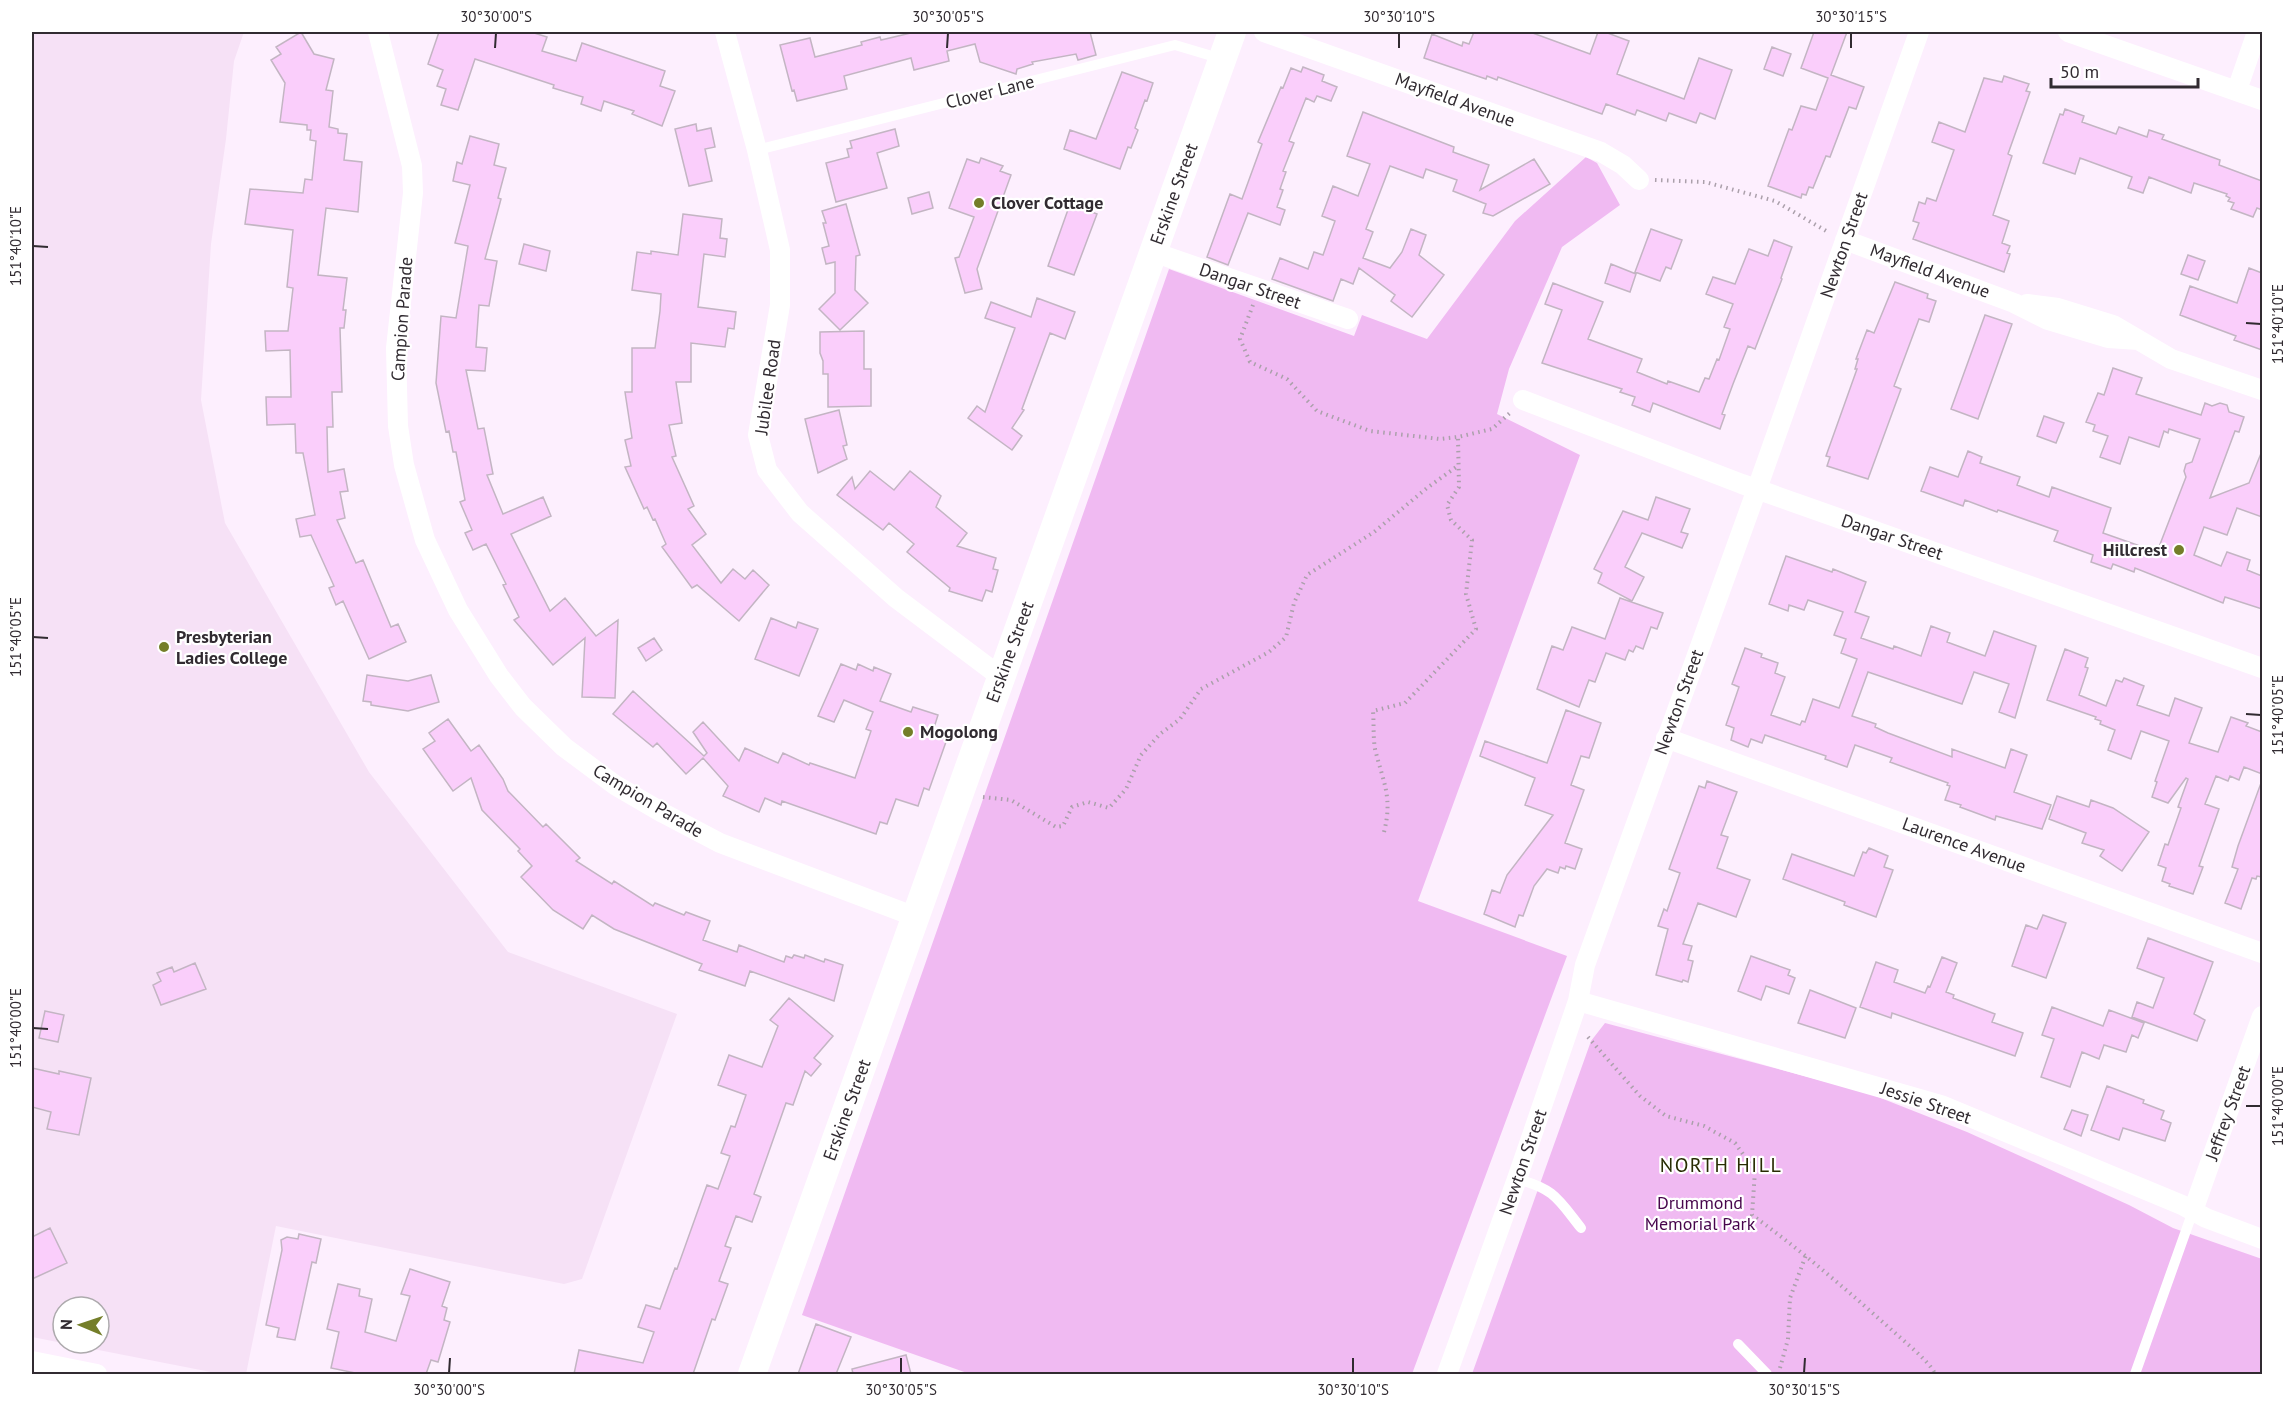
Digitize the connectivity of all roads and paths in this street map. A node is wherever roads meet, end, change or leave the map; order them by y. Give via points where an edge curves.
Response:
1 (378, 32) edge
2 (725, 32) edge
3 (1232, 32) edge
4 (1264, 32) edge
5 (1919, 32) edge
6 (2068, 32) edge
7 (2257, 32) edge
8 (1222, 60) junction
9 (2236, 90) junction
10 (2262, 100) edge
11 (757, 150) junction
12 (1639, 180) dead end
13 (1668, 180) dead end
14 (1838, 236) junction
15 (1153, 252) junction
16 (1259, 289) junction
17 (1348, 319) dead end
18 (2262, 390) edge
19 (1523, 400) joint
20 (1458, 437) junction
21 (1459, 465) junction
22 (1757, 489) junction
23 (2262, 668) edge
24 (1001, 677) junction
25 (1666, 738) junction
26 (977, 795) dead end
27 (1384, 832) dead end
28 (916, 916) junction
29 (2262, 953) edge
30 (1578, 1000) junction
31 (2262, 1016) edge
32 (1588, 1037) dead end
33 (1518, 1179) junction
34 (2193, 1211) junction
35 (1581, 1228) dead end
36 (2262, 1239) edge
37 (1806, 1256) junction
38 (1738, 1344) dead end
39 (32, 1360) edge
40 (97, 1374) edge
41 (752, 1374) edge
42 (1447, 1374) edge
43 (1767, 1374) edge
44 (1778, 1374) edge
45 (1935, 1374) edge
46 (2134, 1374) edge

1 - 28 street, Campion Parade via 412,166 413,193 396,348 398,426 404,465 425,540 458,610 499,676 524,707 564,747 615,785 720,843
2 - 11 street, Jubilee Road
3 - 8 street, Erskine Street
4 - 12 street, Mayfield Avenue via 1601,152
5 - 14 street, Newton Street
6 - 9 street
7 - 9 street
8 - 11 lane, Clover Lane via 1175,45
8 - 15 street, Erskine Street
9 - 10 street
11 - 24 street, Jubilee Road via 780,250 780,305 758,435 767,470 801,513 878,583
13 - 14 path via 1705,182 1775,201
14 - 18 street, Mayfield Avenue via 2014,303 2058,308 2113,325 2171,359
14 - 22 street, Newton Street
15 - 16 street, Dangar Street
15 - 24 street, Erskine Street
16 - 17 street, Dangar Street
16 - 20 path via 1240,339 1250,362 1287,379 1317,411 1370,430 1440,439
19 - 20 path via 1492,429
19 - 22 street, Dangar Street
20 - 21 path
21 - 26 path via 1374,532 1307,575 1294,603 1286,637 1269,651 1201,688 1180,719 1141,755 1126,789 1109,808 1088,802 1072,807 1063,826 1056,826 1011,800
21 - 27 path via 1459,487 1447,505 1451,520 1472,540 1466,594 1476,629 1405,703 1373,711 1375,746 1389,813
22 - 23 street, Dangar Street
22 - 25 street, Newton Street
24 - 28 street, Erskine Street
25 - 29 street, Laurence Avenue
25 - 30 street, Newton Street via 1585,965
28 - 41 street, Erskine Street
30 - 33 street, Newton Street
30 - 34 street, Jessie Street via 1941,1105
31 - 34 street, Jeffrey Street
32 - 37 path via 1640,1096 1666,1116 1704,1126 1735,1143 1755,1172 1752,1215
33 - 35 lane via 1552,1192
33 - 42 street, Newton Street
34 - 36 street, Jessie Street
34 - 46 lane
37 - 44 path via 1790,1298 1788,1339
37 - 45 path via 1907,1344
38 - 43 lane
39 - 40 street

